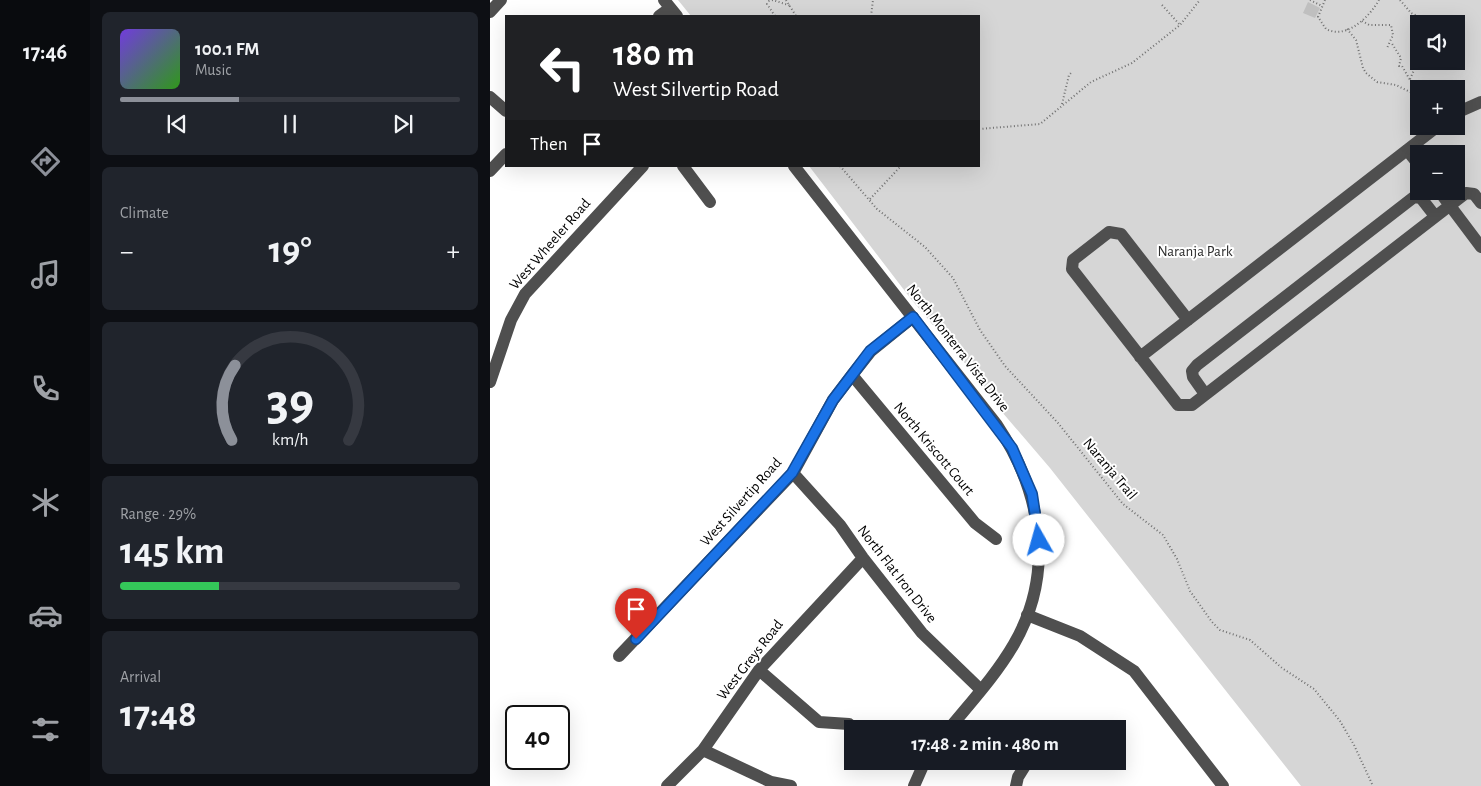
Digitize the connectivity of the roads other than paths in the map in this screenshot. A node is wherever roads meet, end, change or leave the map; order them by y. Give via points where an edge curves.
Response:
1 (501, 0) edge
2 (490, 12) edge
3 (490, 96) edge
4 (1481, 102) edge
5 (1465, 109) edge
6 (505, 110) edge
7 (1426, 135) edge
8 (1407, 150) junction
9 (1410, 154) edge
10 (505, 155) edge
11 (642, 167) edge
12 (683, 167) edge
13 (795, 167) edge
14 (490, 171) edge
15 (1446, 200) edge
16 (710, 202) dead end
17 (1481, 203) edge
18 (1450, 205) junction
19 (1435, 216) junction
20 (1481, 247) edge
21 (913, 317) junction
22 (1188, 320) junction
23 (1140, 357) junction
24 (852, 375) junction
25 (490, 382) edge
26 (1205, 394) junction
27 (792, 473) junction
28 (996, 539) dead end
29 (863, 558) junction
30 (1027, 615) junction
31 (619, 656) dead end
32 (759, 670) junction
33 (981, 690) junction
34 (957, 720) edge
35 (844, 724) edge
36 (703, 750) junction
37 (921, 770) edge
38 (1022, 770) edge
39 (666, 786) edge
40 (791, 786) edge
41 (914, 786) edge
42 (1016, 786) edge
43 (1223, 786) edge

1 - 2 street
3 - 6 street
4 - 5 street
7 - 8 street
8 - 9 street
8 - 22 street
10 - 14 street
11 - 25 street, West Wheeler Road via 525,294 511,320
12 - 16 street
13 - 21 street, North Monterra Vista Drive
15 - 18 street
17 - 18 street via 1474,194 1466,193
18 - 19 street
18 - 20 street
19 - 26 street
19 - 26 street via 1420,198 1414,197 1197,365 1192,371 1193,377
21 - 24 street, West Silvertip Road via 870,351
21 - 30 street, North Monterra Vista Drive via 997,425 1022,468 1032,494 1039,540 1034,591
22 - 23 street
22 - 23 street via 1121,234 1109,232 1073,260 1072,269
23 - 26 street via 1178,405 1192,404
24 - 27 street, West Silvertip Road via 833,400
24 - 28 street, North Kriscott Court via 975,523
27 - 29 street, North Flat Iron Drive via 840,525
27 - 31 street, West Silvertip Road
29 - 32 street, West Greys Road
29 - 33 street, North Flat Iron Drive via 922,633
30 - 33 street, North Monterra Vista Drive via 1011,649
30 - 43 street via 1080,636 1134,671
32 - 35 street via 819,722
32 - 36 street, West Greys Road
33 - 34 street, North Monterra Vista Drive
36 - 39 street, West Greys Road
36 - 40 street via 771,782
37 - 41 street
38 - 42 street

